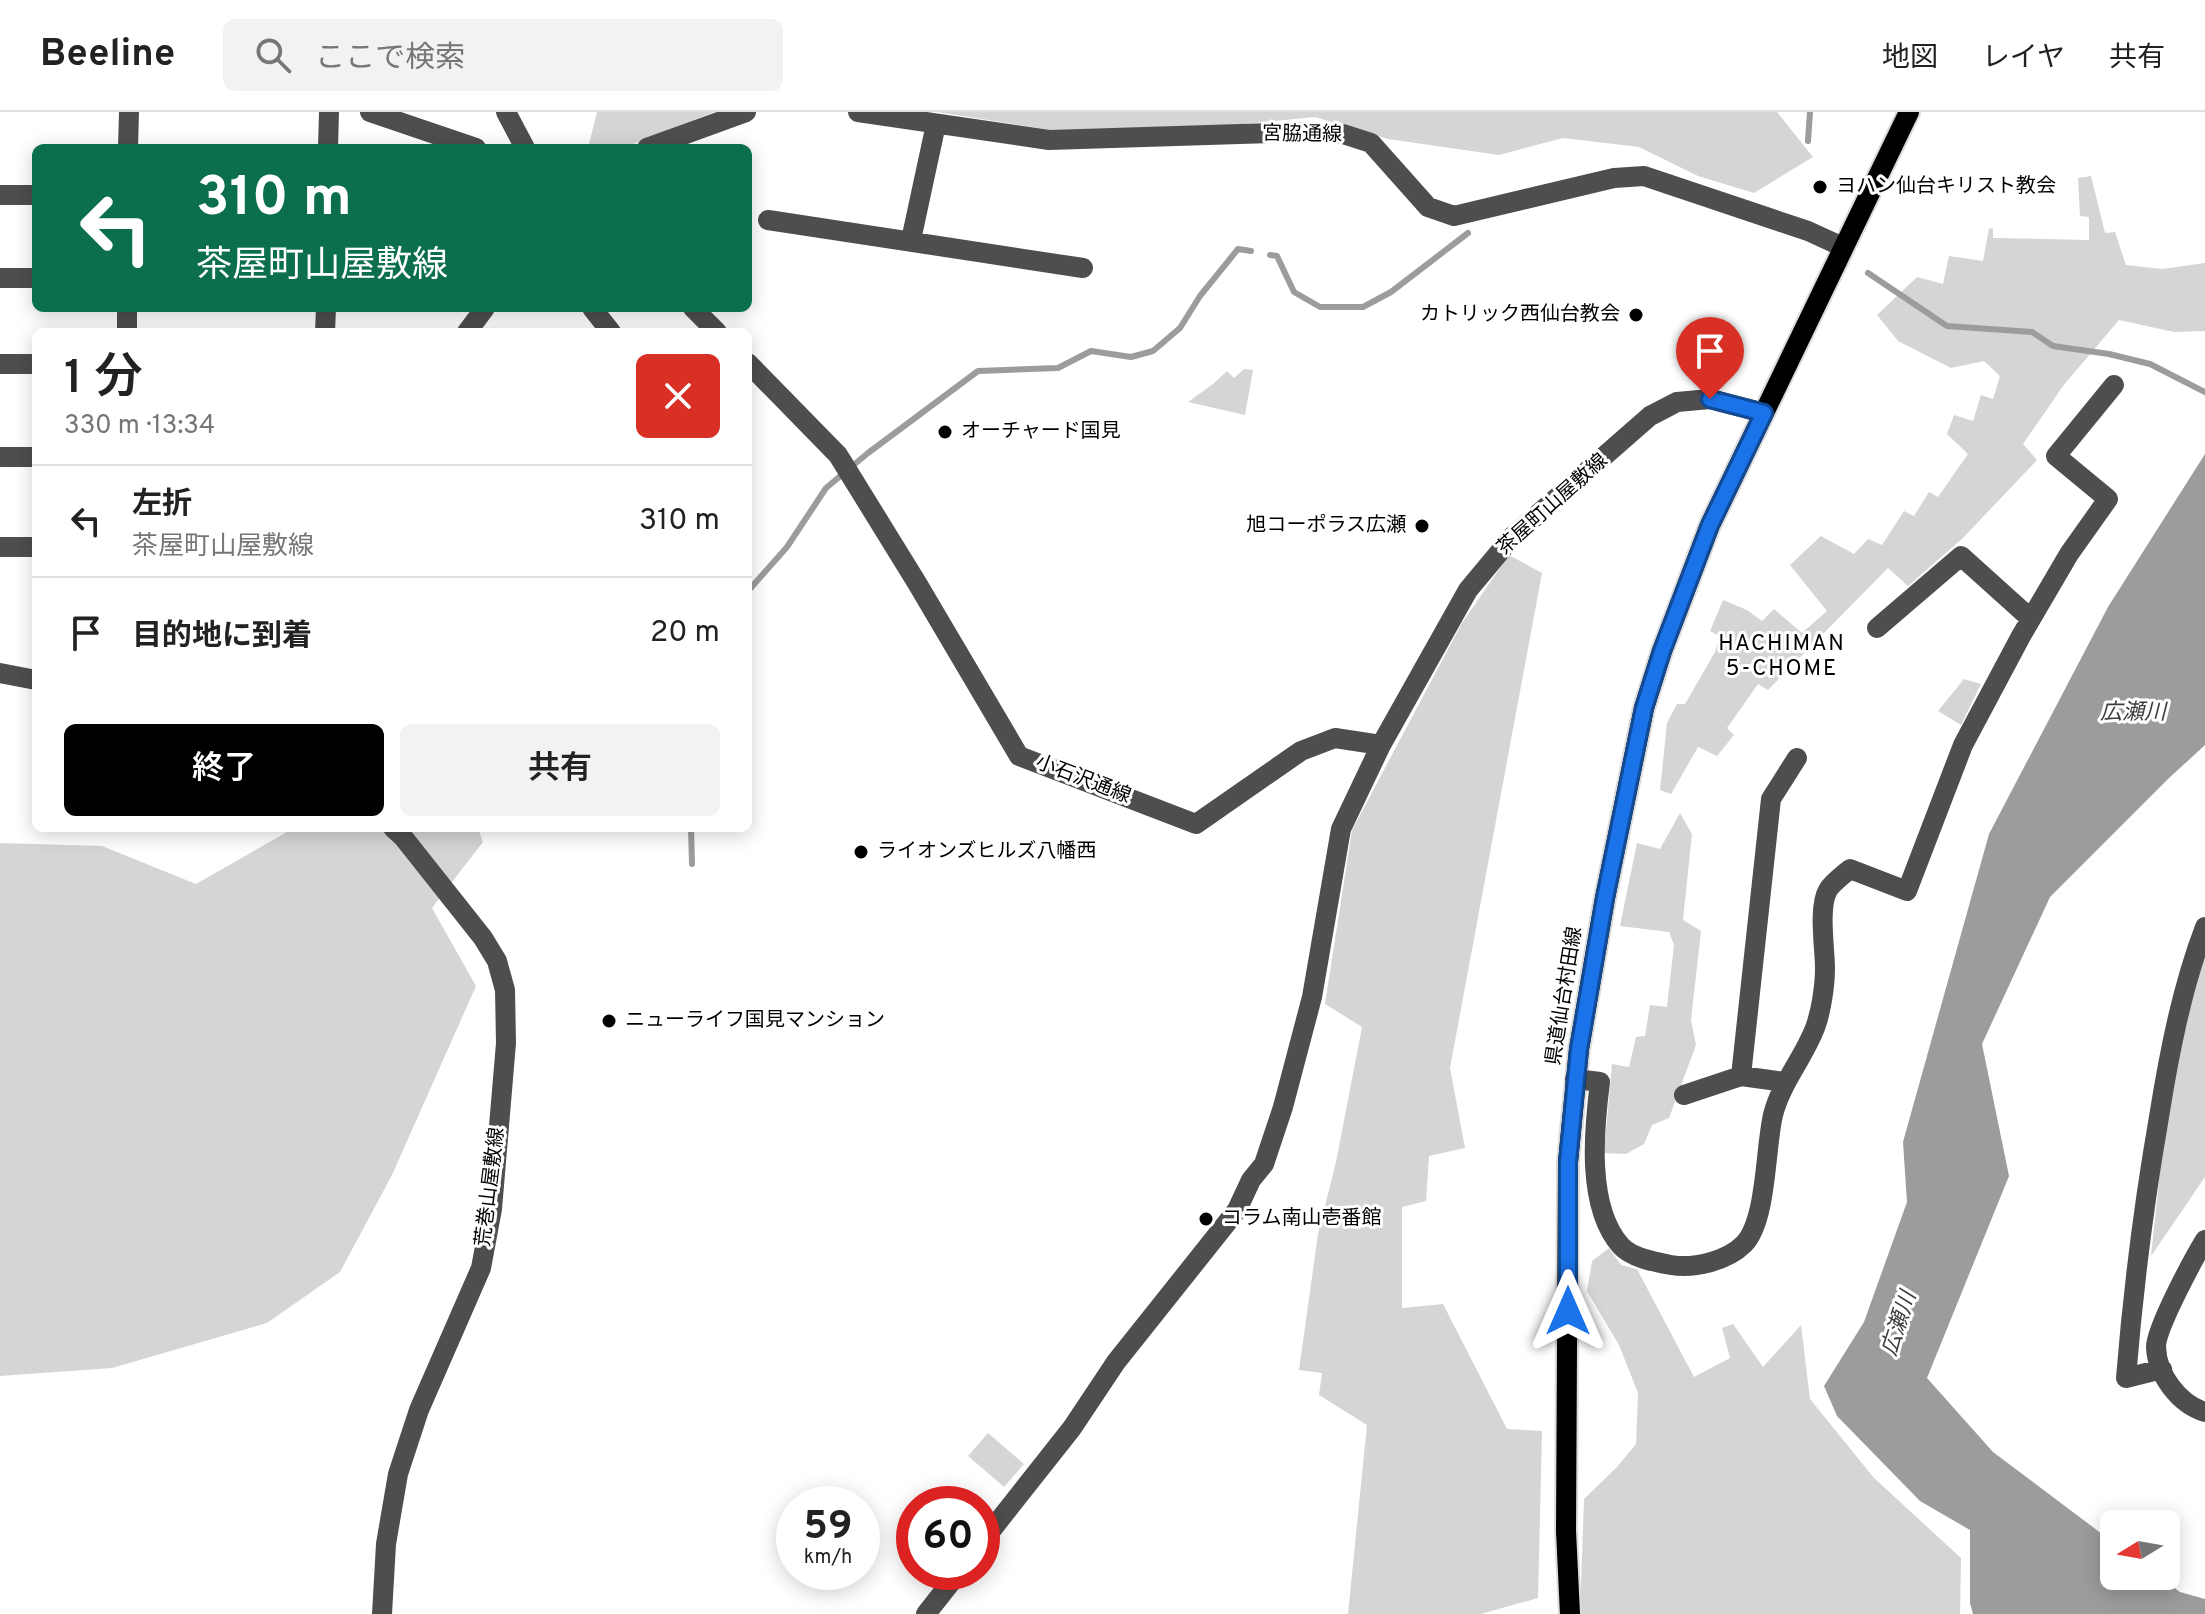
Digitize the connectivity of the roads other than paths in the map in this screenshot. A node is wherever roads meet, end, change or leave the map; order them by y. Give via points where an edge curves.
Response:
1 (129, 112) edge
2 (329, 112) edge
3 (506, 112) edge
4 (746, 112) edge
5 (858, 112) edge
6 (1909, 112) edge
7 (377, 113) edge
8 (936, 124) junction
9 (128, 144) edge
10 (328, 144) edge
11 (465, 144) edge
12 (523, 144) edge
13 (658, 144) edge
14 (0, 195) edge
15 (32, 195) edge
16 (768, 220) dead end
17 (911, 240) junction
18 (1843, 247) junction
19 (1083, 268) dead end
20 (0, 278) edge
21 (32, 278) edge
22 (595, 312) edge
23 (697, 312) edge
24 (608, 328) edge
25 (713, 328) edge
26 (0, 364) edge
27 (32, 364) edge
28 (752, 367) edge
29 (2114, 385) dead end
30 (1764, 413) junction
31 (0, 457) edge
32 (32, 457) edge
33 (0, 547) edge
34 (32, 547) edge
35 (2031, 619) junction
36 (1877, 628) dead end
37 (0, 673) edge
38 (32, 679) edge
39 (1381, 745) junction
40 (1797, 758) dead end
41 (397, 832) edge
42 (2205, 927) edge
43 (1741, 1076) junction
44 (1575, 1079) junction
45 (1785, 1082) junction
46 (1684, 1095) dead end
47 (2205, 1240) edge
48 (2162, 1369) junction
49 (2205, 1412) edge
50 (1000, 1519) edge
51 (945, 1590) edge
52 (382, 1614) edge
53 (926, 1614) edge
54 (1570, 1614) edge

1 - 9 street
2 - 10 street
3 - 12 street
4 - 13 street
5 - 8 street, 宮脇通線
6 - 18 main road
7 - 11 street
8 - 17 street
8 - 18 street, 宮脇通線 via 1049,140 1343,134 1371,143 1428,207 1454,216 1614,178 1644,176
14 - 15 street
16 - 17 street
17 - 19 street
18 - 30 main road, 県道仙台村田線
20 - 21 street
22 - 24 street
23 - 25 street
26 - 27 street
28 - 39 street, 小石沢通線 via 838,455 1019,756 1196,824 1301,751 1335,738
29 - 35 street via 2056,456 2108,499
30 - 39 street, 茶屋町山屋敷線 via 1710,399 1677,402 1650,416 1513,536 1495,558 1455,612
30 - 44 main road, 県道仙台村田線 via 1710,525 1644,708
31 - 32 street
33 - 34 street
35 - 36 street via 1961,556
35 - 45 street via 1963,745 1907,891 1850,869 1828,890 1825,974 1815,1028
37 - 38 street
39 - 50 street, 茶屋町山屋敷線 via 1341,829 1312,997 1264,1164 1237,1210
40 - 43 street via 1771,799
41 - 52 street, 荒巻山屋敷線 via 497,961 505,990 506,1043 492,1209 481,1268 419,1410 398,1474
42 - 48 street via 2165,1081 2126,1378
43 - 45 street
43 - 46 street
44 - 45 street via 1600,1082 1594,1134 1599,1202 1610,1228 1622,1247 1649,1261 1681,1267 1731,1254 1751,1235 1773,1115
44 - 54 main road, 県道仙台村田線 via 1568,1162
47 - 48 street via 2156,1345
48 - 49 street via 2190,1407
51 - 53 street

